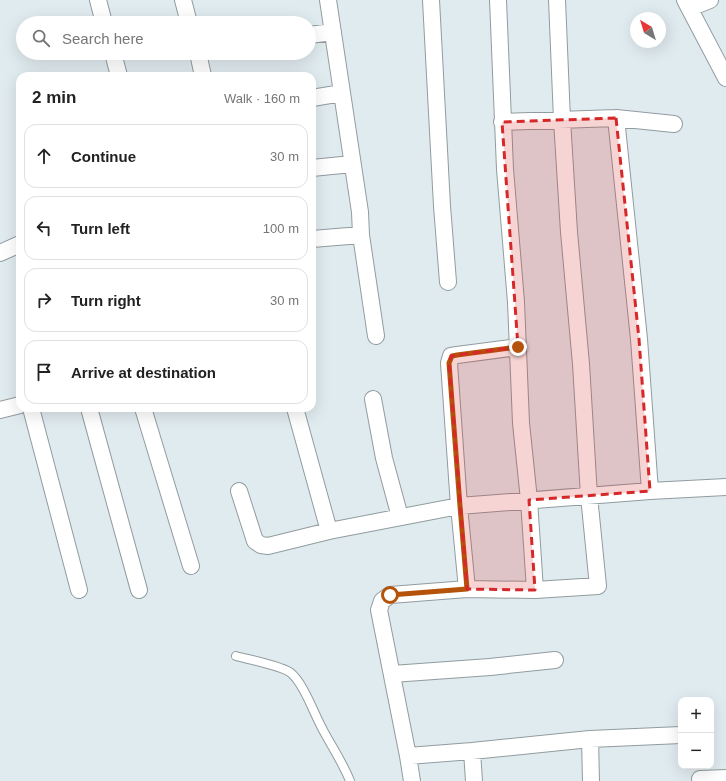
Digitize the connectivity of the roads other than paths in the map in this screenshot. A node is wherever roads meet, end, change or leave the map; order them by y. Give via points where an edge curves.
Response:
1 (98, 0) edge
2 (183, 0) edge
3 (328, 0) edge
4 (431, 0) edge
5 (498, 0) edge
6 (557, 0) edge
7 (710, 0) edge
8 (688, 4) edge
9 (102, 16) edge
10 (187, 16) edge
11 (333, 32) junction
12 (316, 34) edge
13 (115, 60) edge
14 (200, 60) edge
15 (118, 72) edge
16 (202, 72) edge
17 (725, 74) edge
18 (342, 94) junction
19 (316, 97) edge
20 (616, 118) junction
21 (562, 120) junction
22 (502, 122) junction
23 (674, 124) dead end
24 (352, 164) junction
25 (316, 168) edge
26 (361, 234) junction
27 (316, 240) edge
28 (16, 246) edge
29 (0, 252) edge
30 (448, 282) dead end
31 (376, 336) dead end
32 (518, 347) junction
33 (373, 399) dead end
34 (16, 405) edge
35 (0, 410) edge
36 (32, 412) edge
37 (90, 412) edge
38 (144, 412) edge
39 (295, 412) edge
40 (726, 487) edge
41 (239, 491) dead end
42 (650, 491) junction
43 (589, 496) junction
44 (529, 500) junction
45 (460, 506) junction
46 (400, 518) junction
47 (329, 531) junction
48 (191, 566) dead end
49 (467, 589) junction
50 (79, 590) dead end
51 (139, 590) dead end
52 (535, 590) junction
53 (236, 656) dead end
54 (555, 660) dead end
55 (392, 674) junction
56 (678, 735) edge
57 (590, 739) junction
58 (472, 751) junction
59 (408, 756) junction
60 (726, 778) edge
61 (700, 779) dead end
62 (350, 781) edge
63 (412, 781) edge
64 (474, 781) edge
65 (591, 781) edge

1 - 9 street
2 - 10 street
3 - 11 street
4 - 30 street
5 - 22 street
6 - 21 street
7 - 8 street
8 - 17 street
11 - 12 street
11 - 18 street
13 - 15 street
14 - 16 street
18 - 19 street
18 - 24 street
20 - 21 street
20 - 23 street
20 - 42 street via 639,339
21 - 22 street
21 - 43 street
22 - 32 street
24 - 25 street
24 - 26 street
26 - 27 street
26 - 31 street
28 - 29 street
32 - 44 street via 521,423
32 - 45 street via 452,356 449,363
33 - 46 street via 384,458
34 - 35 street
36 - 50 street
37 - 51 street
38 - 48 street
39 - 47 street
40 - 42 street
41 - 47 street via 255,541 261,546
42 - 43 street
43 - 44 street
43 - 52 street via 598,586
44 - 45 street
44 - 52 street
45 - 46 street
45 - 49 street
46 - 47 street
49 - 52 street
49 - 55 street via 390,595 382,601 379,610
53 - 62 lane via 290,672 302,688
54 - 55 street
55 - 59 street
56 - 57 street
57 - 58 street
57 - 65 street
58 - 59 street
58 - 64 street
59 - 63 street
60 - 61 street

